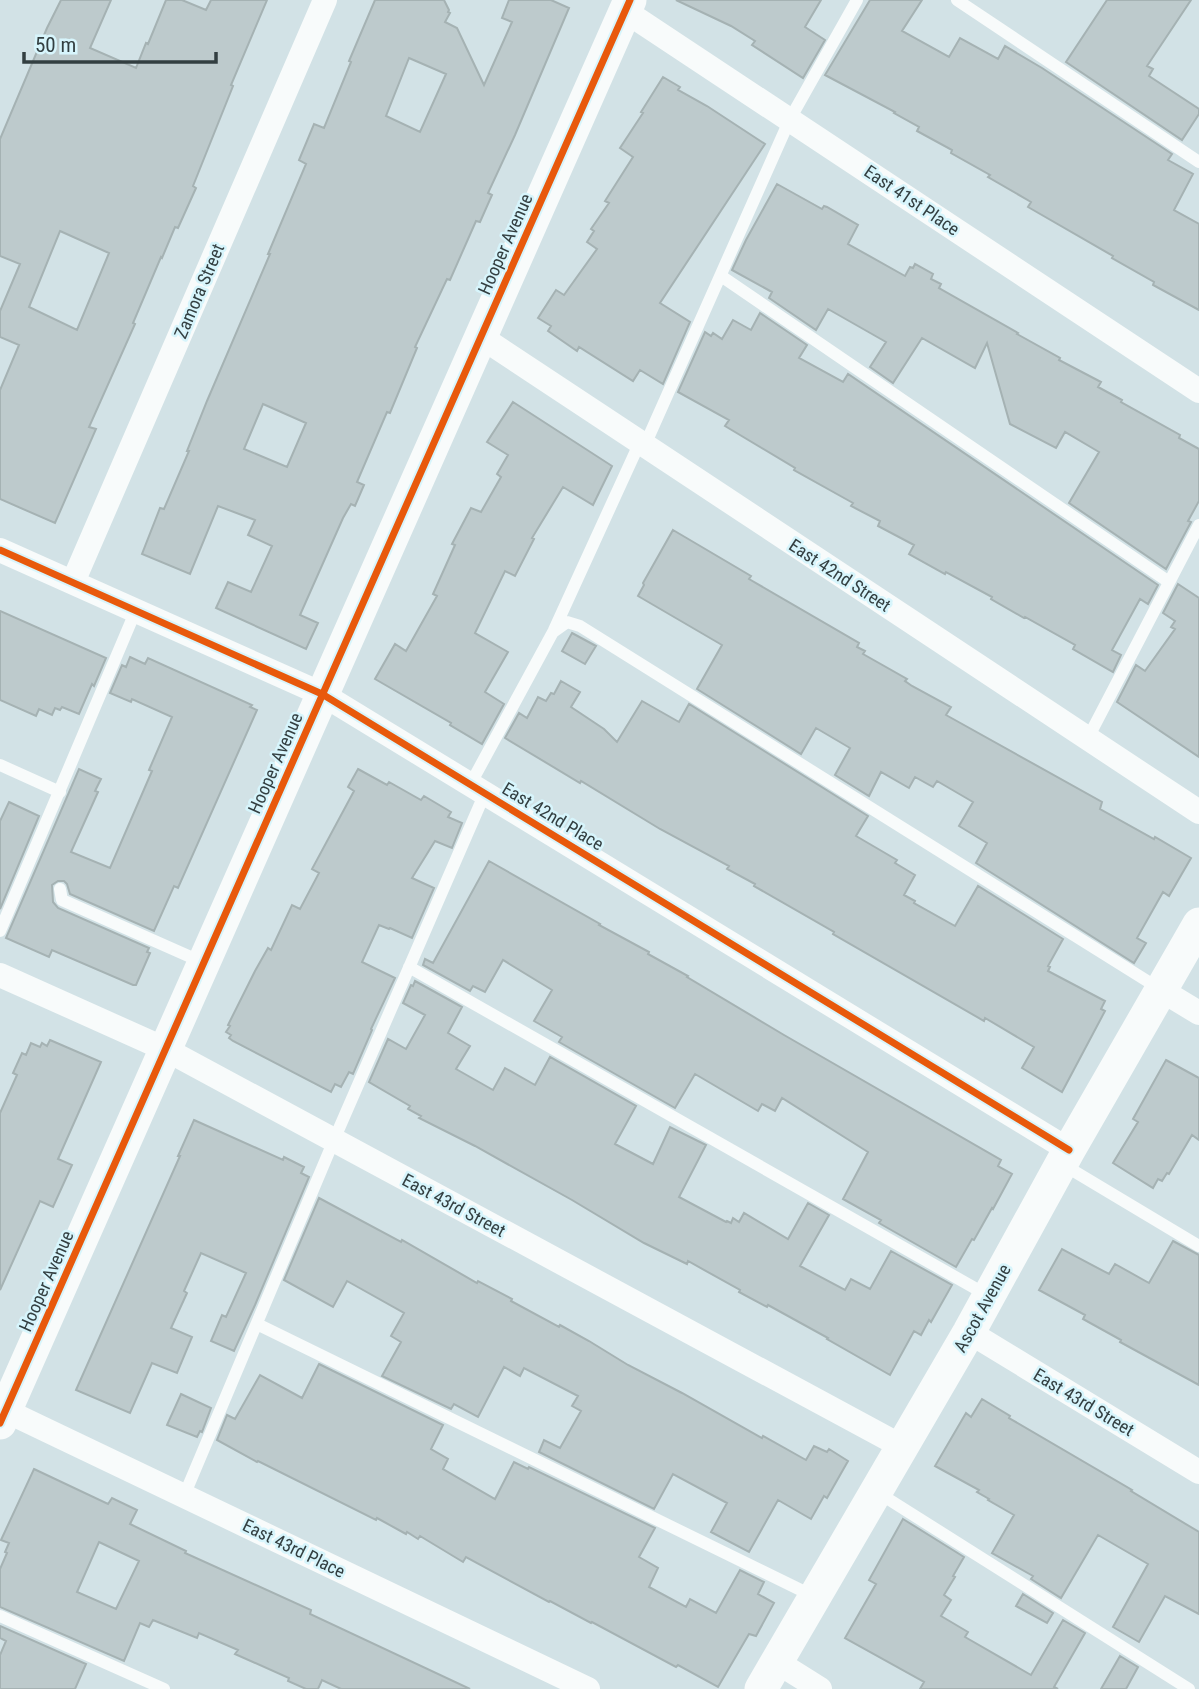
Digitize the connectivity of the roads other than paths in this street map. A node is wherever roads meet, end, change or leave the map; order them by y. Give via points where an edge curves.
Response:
1 (326, 0) edge
2 (857, 0) edge
3 (957, 0) edge
4 (627, 5) edge
5 (790, 120) junction
6 (1199, 163) edge
7 (721, 276) junction
8 (481, 337) junction
9 (1199, 391) edge
10 (642, 444) junction
11 (1199, 525) edge
12 (0, 550) edge
13 (73, 582) junction
14 (1169, 582) junction
15 (136, 610) junction
16 (553, 632) junction
17 (322, 694) junction
18 (1087, 738) junction
19 (0, 765) edge
20 (478, 789) junction
21 (60, 792) junction
22 (1199, 813) edge
23 (60, 889) dead end
24 (1199, 924) edge
25 (0, 930) edge
26 (204, 963) junction
27 (409, 967) junction
28 (0, 975) edge
29 (1161, 990) junction
30 (1199, 1013) edge
31 (165, 1049) junction
32 (334, 1140) junction
33 (1065, 1157) junction
34 (1199, 1247) edge
35 (989, 1296) junction
36 (257, 1324) junction
37 (969, 1332) junction
38 (2, 1414) edge
39 (903, 1447) junction
40 (1199, 1472) edge
41 (877, 1491) junction
42 (184, 1496) junction
43 (815, 1597) junction
44 (0, 1616) edge
45 (769, 1676) edge
46 (164, 1689) edge
47 (588, 1689) edge
48 (820, 1689) edge
49 (1189, 1689) edge

1 - 13 street, Zamora Street
2 - 5 lane
3 - 6 lane
4 - 5 street, East 41st Place
4 - 8 street, Hooper Avenue
5 - 7 lane
5 - 9 street, East 41st Place
7 - 10 lane
7 - 14 lane
8 - 10 street, East 42nd Street
8 - 17 street, Hooper Avenue
10 - 16 lane
10 - 18 street, East 42nd Street
11 - 14 lane
12 - 13 street, East 42nd Place
13 - 15 street, East 42nd Place
14 - 18 lane
15 - 17 street, East 42nd Place
15 - 21 lane
16 - 20 lane
16 - 29 lane via 567,622 580,626
17 - 20 street, East 42nd Place
17 - 26 street, Hooper Avenue
18 - 22 street, East 42nd Street
19 - 21 lane
20 - 27 lane
20 - 33 street, East 42nd Place
21 - 25 lane
23 - 26 lane via 62,900
24 - 29 street, Ascot Avenue
26 - 31 street, Hooper Avenue
27 - 32 lane
27 - 35 lane
28 - 31 street, East 43rd Street
29 - 30 street
29 - 33 street, Ascot Avenue
31 - 32 street, East 43rd Street
31 - 38 street, Hooper Avenue
32 - 36 lane
32 - 39 street, East 43rd Street
33 - 34 lane
33 - 35 street, Ascot Avenue
35 - 37 street, Ascot Avenue
36 - 42 lane
36 - 43 lane
37 - 39 street, Ascot Avenue
37 - 40 street, East 43rd Street
38 - 42 street, East 43rd Place
39 - 41 street, Ascot Avenue
41 - 43 street, Ascot Avenue
41 - 49 lane
42 - 47 street, East 43rd Place
43 - 45 street, Ascot Avenue
44 - 46 lane
45 - 48 street

